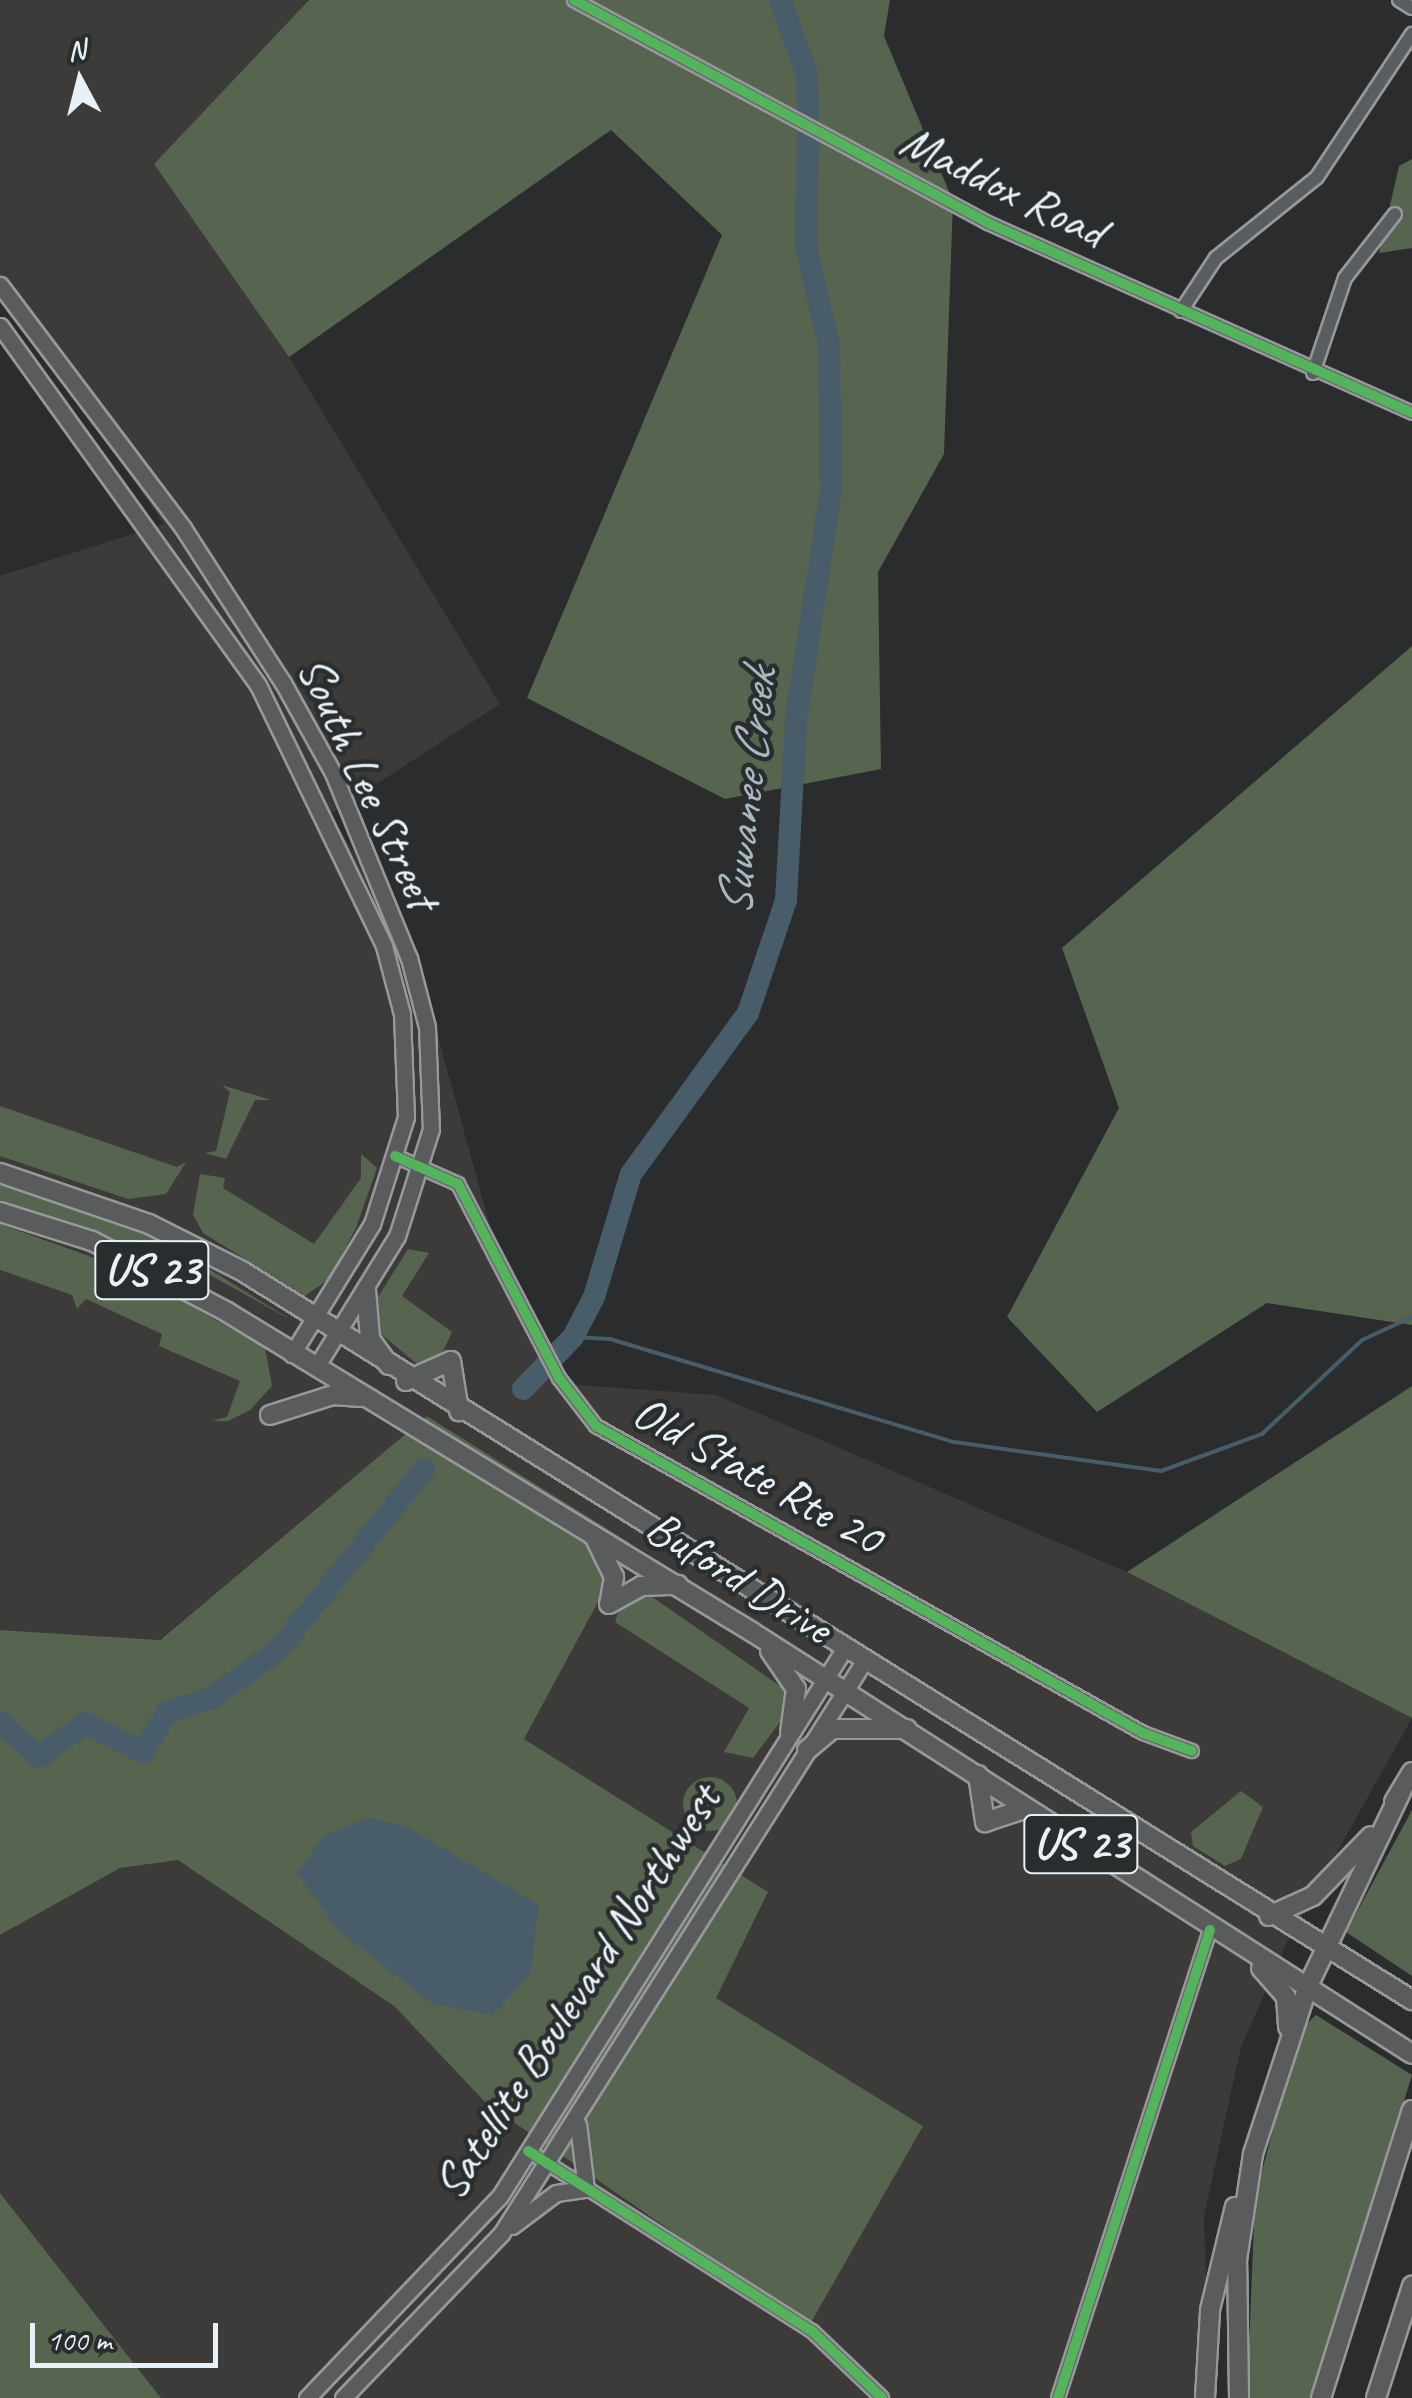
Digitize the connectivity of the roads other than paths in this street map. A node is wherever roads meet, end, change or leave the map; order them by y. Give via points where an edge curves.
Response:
1 (574, 0) edge
2 (1400, 0) edge
3 (1412, 8) edge
4 (1412, 34) edge
5 (1395, 214) dead end
6 (0, 285) edge
7 (1182, 311) junction
8 (0, 326) edge
9 (1313, 373) junction
10 (1412, 413) edge
11 (395, 1156) junction
12 (419, 1169) junction
13 (0, 1173) edge
14 (0, 1212) edge
15 (366, 1290) junction
16 (310, 1320) junction
17 (335, 1335) junction
18 (292, 1354) junction
19 (316, 1368) junction
20 (400, 1377) junction
21 (368, 1398) junction
22 (459, 1411) junction
23 (270, 1416) dead end
24 (591, 1532) junction
25 (678, 1585) junction
26 (752, 1632) junction
27 (843, 1650) junction
28 (863, 1663) junction
29 (825, 1678) junction
30 (845, 1690) junction
31 (907, 1729) junction
32 (790, 1734) junction
33 (808, 1750) junction
34 (1192, 1752) dead end
35 (1412, 1772) edge
36 (978, 1775) junction
37 (1401, 1792) junction
38 (1027, 1808) junction
39 (1269, 1916) junction
40 (1210, 1930) junction
41 (1235, 1944) junction
42 (1324, 1950) junction
43 (1308, 1986) junction
44 (1412, 2000) edge
45 (1287, 2039) junction
46 (1412, 2054) edge
47 (1412, 2110) edge
48 (578, 2121) junction
49 (528, 2151) junction
50 (1253, 2154) junction
51 (549, 2165) junction
52 (586, 2188) junction
53 (501, 2234) junction
54 (1412, 2286) edge
55 (307, 2398) edge
56 (343, 2398) edge
57 (882, 2398) edge
58 (1058, 2398) edge
59 (1205, 2398) edge
60 (1239, 2398) edge
61 (1321, 2398) edge
62 (1376, 2398) edge

1 - 7 street, Maddox Road via 988,223
2 - 3 street
4 - 7 street via 1317,178 1216,258
5 - 9 street via 1345,278
6 - 12 main road, South Lee Street via 226,590 333,773 427,1027 434,1091
7 - 9 street, Maddox Road
8 - 11 main road, South Lee Street via 258,685 337,838 402,1014 409,1078
9 - 10 street, Maddox Road
11 - 12 street, Old State Rte 20
11 - 16 main road, South Lee Street via 372,1224
12 - 15 main road, South Lee Street
12 - 34 street, Old State Rte 20 via 458,1184 559,1378 596,1426 640,1457 774,1521 1143,1733
13 - 16 highway, Buford Drive / US 23 via 185,1241
14 - 18 highway, Buford Drive / US 23 via 149,1268
15 - 17 main road, South Lee Street
15 - 20 highway via 370,1339
16 - 17 highway, Buford Drive / US 23
16 - 18 main road, South Lee Street
17 - 19 main road, South Lee Street
17 - 20 highway, Buford Drive / US 23
18 - 19 highway, Buford Drive / US 23
19 - 21 highway, Buford Drive / US 23
20 - 22 highway, Buford Drive / US 23
20 - 22 highway via 452,1361
21 - 23 highway via 332,1395
21 - 24 highway, Buford Drive / US 23
22 - 27 highway, Buford Drive / US 23
24 - 25 highway, Buford Drive / US 23
24 - 25 highway via 614,1577 608,1604 645,1585
25 - 26 highway, Buford Drive / US 23
26 - 29 highway, Buford Drive / US 23
26 - 32 highway via 796,1689
27 - 28 highway, Buford Drive / US 23
27 - 29 main road, Satellite Boulevard Northwest
28 - 30 main road, Satellite Boulevard Northwest
28 - 39 highway, Buford Drive / US 23
29 - 30 highway, Buford Drive / US 23
29 - 32 main road, Satellite Boulevard Northwest
30 - 31 highway, Buford Drive / US 23
30 - 33 main road, Satellite Boulevard Northwest
31 - 33 highway via 832,1730
31 - 36 highway, Buford Drive / US 23
32 - 49 main road, Satellite Boulevard Northwest
33 - 48 main road, Satellite Boulevard Northwest
35 - 37 highway
36 - 38 highway, Buford Drive / US 23
36 - 38 highway via 985,1822
37 - 39 highway via 1359,1854 1314,1896
37 - 42 highway
38 - 40 highway, Buford Drive / US 23
39 - 42 highway, Buford Drive / US 23
40 - 41 highway, Buford Drive / US 23
40 - 58 street
41 - 43 highway, Buford Drive / US 23
41 - 45 highway via 1281,1987
42 - 43 highway
42 - 44 highway, Buford Drive
43 - 45 highway
43 - 46 highway, Buford Drive / US 23
45 - 50 highway
47 - 61 highway
48 - 51 main road, Satellite Boulevard Northwest
48 - 52 main road
49 - 51 street
49 - 55 main road, Satellite Boulevard Northwest via 500,2196
50 - 59 highway via 1223,2242
50 - 60 highway via 1237,2260
51 - 52 street
51 - 53 main road, Satellite Boulevard Northwest
52 - 53 main road via 556,2193
52 - 57 street via 812,2331
53 - 56 main road, Satellite Boulevard Northwest
54 - 62 highway

